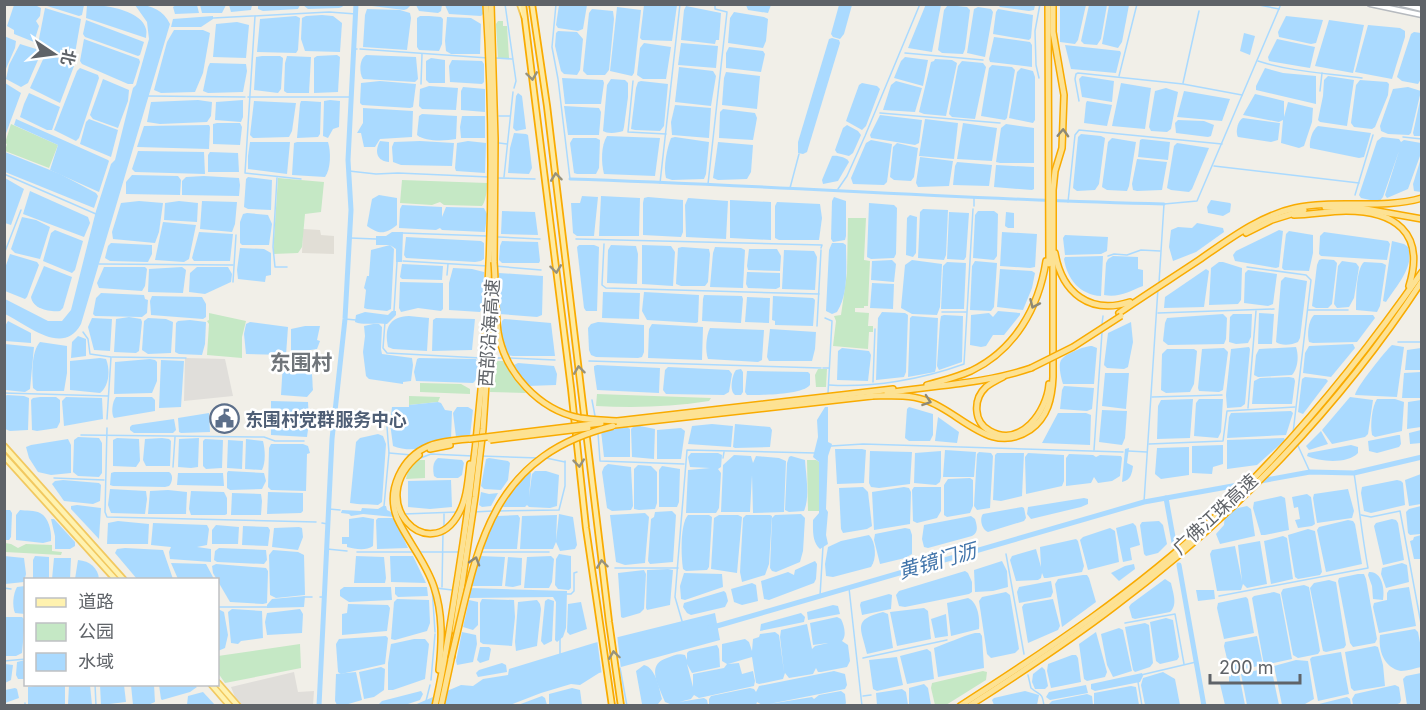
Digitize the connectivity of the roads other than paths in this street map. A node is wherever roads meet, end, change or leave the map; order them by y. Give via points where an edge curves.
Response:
1 (486, 4) edge
2 (491, 4) edge
3 (522, 4) edge
4 (534, 4) edge
5 (1048, 4) edge
6 (1053, 4) edge
7 (1371, 4) edge
8 (1402, 4) edge
9 (1422, 9) edge
10 (1422, 15) edge
11 (552, 146) junction
12 (541, 147) junction
13 (1051, 191) junction
14 (1422, 198) edge
15 (1345, 207) junction
16 (1050, 216) junction
17 (1422, 217) edge
18 (561, 225) junction
19 (551, 226) junction
20 (1052, 238) junction
21 (1048, 247) junction
22 (494, 262) junction
23 (1422, 272) edge
24 (1422, 281) edge
25 (1167, 283) junction
26 (1145, 297) junction
27 (1398, 306) junction
28 (1120, 314) junction
29 (1003, 377) junction
30 (970, 382) junction
31 (927, 385) junction
32 (869, 396) junction
33 (656, 418) junction
34 (615, 423) junction
35 (1304, 429) junction
36 (476, 442) junction
37 (4, 446) edge
38 (4, 456) edge
39 (1213, 522) junction
40 (115, 578) edge
41 (123, 578) edge
42 (451, 659) junction
43 (219, 684) edge
44 (213, 686) edge
45 (437, 698) junction
46 (230, 705) edge
47 (238, 705) edge
48 (435, 705) edge
49 (441, 705) edge
50 (612, 705) edge
51 (621, 705) edge
52 (960, 705) edge
53 (969, 705) edge

1 - 36 highway, 西部沿海高速 via 490,220 487,317
2 - 22 highway, 西部沿海高速
3 -> 12 highway
4 - 11 highway
5 - 13 highway
13 -> 6 highway via 1062,148 1064,95 1053,32
7 - 10 main road
8 - 9 main road
11 - 12 highway via 546,141
18 -> 11 highway
12 - 19 highway
13 - 16 highway
14 - 15 highway
15 - 17 highway
15 - 25 highway via 1272,220
15 - 25 highway via 1310,206 1272,216 1249,227
15 - 27 highway via 1388,217 1411,233 1418,263
16 - 20 highway
16 - 21 highway
18 - 19 highway via 557,230
51 -> 18 highway
19 -> 50 highway via 586,528
20 - 26 highway via 1061,276 1076,294 1110,306
32 -> 20 highway via 923,399 946,409 979,432 997,438 1017,436 1035,426 1047,411 1052,391
21 - 29 highway via 1047,400 1039,416 1026,428 1003,435 986,428 977,415 977,401 986,387
21 -> 31 highway via 1040,291 1015,336 981,366
22 - 34 highway, bridge via 498,332 506,357 521,381 538,399 561,412
22 - 42 highway, 西部沿海高速, bridge via 483,429
23 - 27 highway, 广佛江珠高速
24 - 35 highway, 广佛江珠高速 via 1357,370
25 - 26 highway
26 - 28 highway
27 - 35 highway, 广佛江珠高速
28 - 29 highway, bridge via 1057,356
28 - 30 highway, bridge via 1033,365
29 - 30 highway
30 - 31 highway
30 - 32 highway
31 - 33 highway
32 - 33 highway
33 - 34 highway
34 - 36 highway, bridge via 446,445 428,450 406,469 398,491 400,514 412,528 434,533 456,519 465,498
42 -> 34 highway, bridge via 480,545 503,499 525,471 553,448
34 - 45 highway, bridge via 440,443 416,453 401,470 394,492 397,517 427,569 440,609 442,643
35 - 39 highway, 广佛江珠高速 via 1275,464
36 - 45 highway via 464,541
37 - 41 main road
38 - 40 main road
39 - 52 highway, 广佛江珠高速 via 1109,605
39 - 53 highway, 广佛江珠高速 via 1117,605
42 - 49 highway
43 - 47 main road
44 - 46 main road
45 - 48 highway

